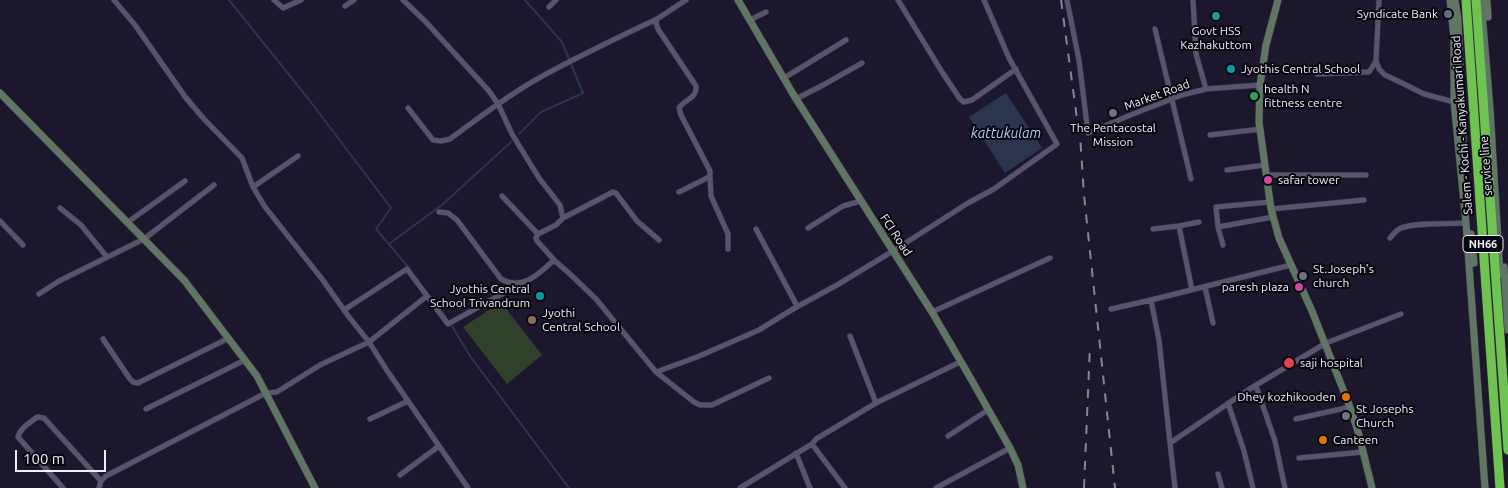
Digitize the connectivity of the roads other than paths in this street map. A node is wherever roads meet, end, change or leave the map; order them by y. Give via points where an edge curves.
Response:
1 (114, 0) edge
2 (274, 0) edge
3 (301, 0) edge
4 (354, 0) edge
5 (403, 0) edge
6 (556, 0) edge
7 (686, 0) edge
8 (738, 0) edge
9 (898, 0) edge
10 (984, 0) edge
11 (1067, 0) edge
12 (1193, 0) edge
13 (1278, 0) edge
14 (1379, 0) edge
15 (1450, 0) edge
16 (1455, 0) edge
17 (1466, 0) edge
18 (1476, 0) edge
19 (1482, 0) edge
20 (1487, 0) edge
21 (345, 6) dead end
22 (549, 7) dead end
23 (766, 12) dead end
24 (657, 20) junction
25 (750, 20) junction
26 (1155, 29) dead end
27 (846, 40) dead end
28 (1376, 62) junction
29 (862, 63) dead end
30 (1016, 69) junction
31 (1317, 74) dead end
32 (784, 78) junction
33 (1260, 85) junction
34 (1206, 89) junction
35 (0, 93) edge
36 (796, 98) junction
37 (1173, 100) junction
38 (1454, 102) junction
39 (498, 104) junction
40 (408, 108) dead end
41 (1261, 129) junction
42 (1210, 135) dead end
43 (298, 156) dead end
44 (1265, 165) junction
45 (1227, 170) dead end
46 (1266, 175) junction
47 (1366, 175) dead end
48 (710, 176) junction
49 (1191, 179) dead end
50 (185, 181) dead end
51 (214, 185) dead end
52 (253, 187) junction
53 (679, 192) dead end
54 (502, 196) dead end
55 (1364, 200) dead end
56 (860, 201) junction
57 (60, 208) dead end
58 (1271, 210) junction
59 (439, 212) dead end
60 (564, 218) junction
61 (0, 220) edge
62 (128, 222) junction
63 (1200, 222) dead end
64 (1466, 223) junction
65 (0, 226) edge
66 (1179, 226) junction
67 (1218, 227) junction
68 (808, 228) dead end
69 (756, 229) dead end
70 (1154, 229) dead end
71 (538, 234) junction
72 (1390, 238) dead end
73 (144, 239) junction
74 (659, 240) dead end
75 (23, 244) dead end
76 (1223, 245) dead end
77 (728, 250) dead end
78 (893, 251) junction
79 (107, 257) junction
80 (1050, 258) dead end
81 (554, 260) junction
82 (1291, 265) junction
83 (1205, 287) junction
84 (511, 289) dead end
85 (1192, 290) junction
86 (39, 294) dead end
87 (427, 296) junction
88 (1151, 300) junction
89 (797, 306) junction
90 (1111, 309) dead end
91 (344, 310) junction
92 (932, 312) junction
93 (1401, 314) dead end
94 (1213, 323) dead end
95 (1508, 330) edge
96 (850, 336) dead end
97 (228, 338) junction
98 (103, 339) dead end
99 (369, 342) junction
100 (1326, 343) junction
101 (245, 360) junction
102 (960, 362) junction
103 (656, 372) junction
104 (769, 378) dead end
105 (1256, 386) junction
106 (1508, 392) edge
107 (266, 393) junction
108 (408, 401) junction
109 (876, 403) junction
110 (1228, 403) junction
111 (1350, 407) junction
112 (146, 409) dead end
113 (988, 410) junction
114 (370, 419) dead end
115 (1296, 419) dead end
116 (948, 436) dead end
117 (1170, 442) junction
118 (812, 444) junction
119 (439, 446) junction
120 (1010, 448) junction
121 (1508, 450) edge
122 (1363, 452) junction
123 (796, 453) junction
124 (1299, 458) dead end
125 (1218, 474) dead end
126 (400, 476) dead end
127 (101, 481) junction
128 (743, 487) edge
129 (62, 488) edge
130 (99, 488) edge
131 (315, 488) edge
132 (468, 488) edge
133 (810, 488) edge
134 (844, 488) edge
135 (936, 488) edge
136 (1023, 488) edge
137 (1175, 488) edge
138 (1222, 488) edge
139 (1253, 488) edge
140 (1285, 488) edge
141 (1372, 488) edge
142 (1485, 488) edge
143 (1490, 488) edge
144 (1500, 488) edge

1 - 52 street via 184,96 242,158
2 - 3 street via 283,8
4 - 21 street
5 - 39 street
6 - 22 street
7 - 24 street
8 - 25 main road, FCI Road
9 - 30 street via 964,102 972,100
10 - 30 street
11 - 37 street, Market Road via 1080,60 1088,133
12 - 34 street, Market Road via 1196,54
13 - 33 main road
14 - 28 street
15 - 38 main road via 1454,38
16 - 143 main road via 1463,147
17 - 144 highway, Salem - Kochi - Kanyakumari Road / NH66
18 - 121 highway, Salem - Kochi - Kanyakumari Road / NH66
19 - 106 main road
20 - 95 main road, service line
23 - 25 street
24 - 39 street via 532,82
24 - 48 street via 658,29 696,86 694,97 679,108
25 - 32 main road, FCI Road
26 - 37 street
27 - 32 street
28 - 31 street via 1369,72
28 - 38 street via 1385,75 1402,84
29 - 36 street
30 - 78 street via 1057,144 994,189
32 - 36 main road, FCI Road
33 - 34 street
33 - 41 main road
34 - 37 street, Market Road
35 - 62 main road
36 - 56 main road, FCI Road
37 - 49 street
38 - 64 main road
39 - 40 street via 450,139 441,141 433,140
39 - 60 street via 539,178 560,205
41 - 42 street
41 - 44 main road
43 - 52 street
44 - 45 street
44 - 46 main road
46 - 47 street
46 - 58 main road
48 - 53 street
48 - 77 street via 711,196 728,234
50 - 62 street
51 - 73 street
52 - 91 street
54 - 71 street
55 - 58 street
56 - 68 street via 843,206
56 - 78 main road, FCI Road
57 - 79 street via 81,225
58 - 67 street
58 - 67 street via 1216,207
58 - 82 main road
59 - 81 street via 448,213 457,220 501,279 507,282 528,281
60 - 71 street
60 - 74 street via 613,192 637,222
61 - 65 street
61 - 75 street
62 - 73 main road
63 - 66 street
64 - 72 street via 1404,227
64 - 142 main road
66 - 70 street
66 - 85 street
67 - 76 street
69 - 89 street
71 - 81 street via 537,241
73 - 79 street
73 - 97 main road via 184,280
78 - 89 street
78 - 92 main road, FCI Road
79 - 86 street via 59,280
80 - 92 street
81 - 103 street via 596,299
82 - 83 street
82 - 100 main road
83 - 85 street
83 - 94 street
84 - 87 street via 448,324
85 - 88 street
87 - 91 street via 407,269
87 - 99 street
88 - 90 street
88 - 117 street via 1159,340
89 - 103 street via 759,330
91 - 99 street
92 - 102 main road, FCI Road
93 - 100 street
96 - 109 street
97 - 98 street via 138,383 130,379
97 - 101 main road
99 - 107 street via 320,365 277,392
99 - 108 street
100 - 105 street
100 - 111 main road
101 - 107 main road
101 - 112 street
102 - 109 street
102 - 113 main road, FCI Road
103 - 104 street via 700,405 712,404
105 - 110 street
105 - 140 street via 1275,441
107 - 127 street
107 - 131 main road
108 - 114 street
108 - 119 street
109 - 118 street
110 - 117 street
110 - 139 street
111 - 115 street
111 - 122 main road
113 - 116 street
113 - 120 main road, FCI Road
117 - 137 street
118 - 123 street
118 - 134 street
119 - 126 street
119 - 132 street
120 - 135 street
120 - 136 main road, FCI Road
122 - 124 street
122 - 141 main road
123 - 128 street
123 - 133 street
125 - 138 street
127 - 129 street via 44,418 37,418 18,437
127 - 130 street

